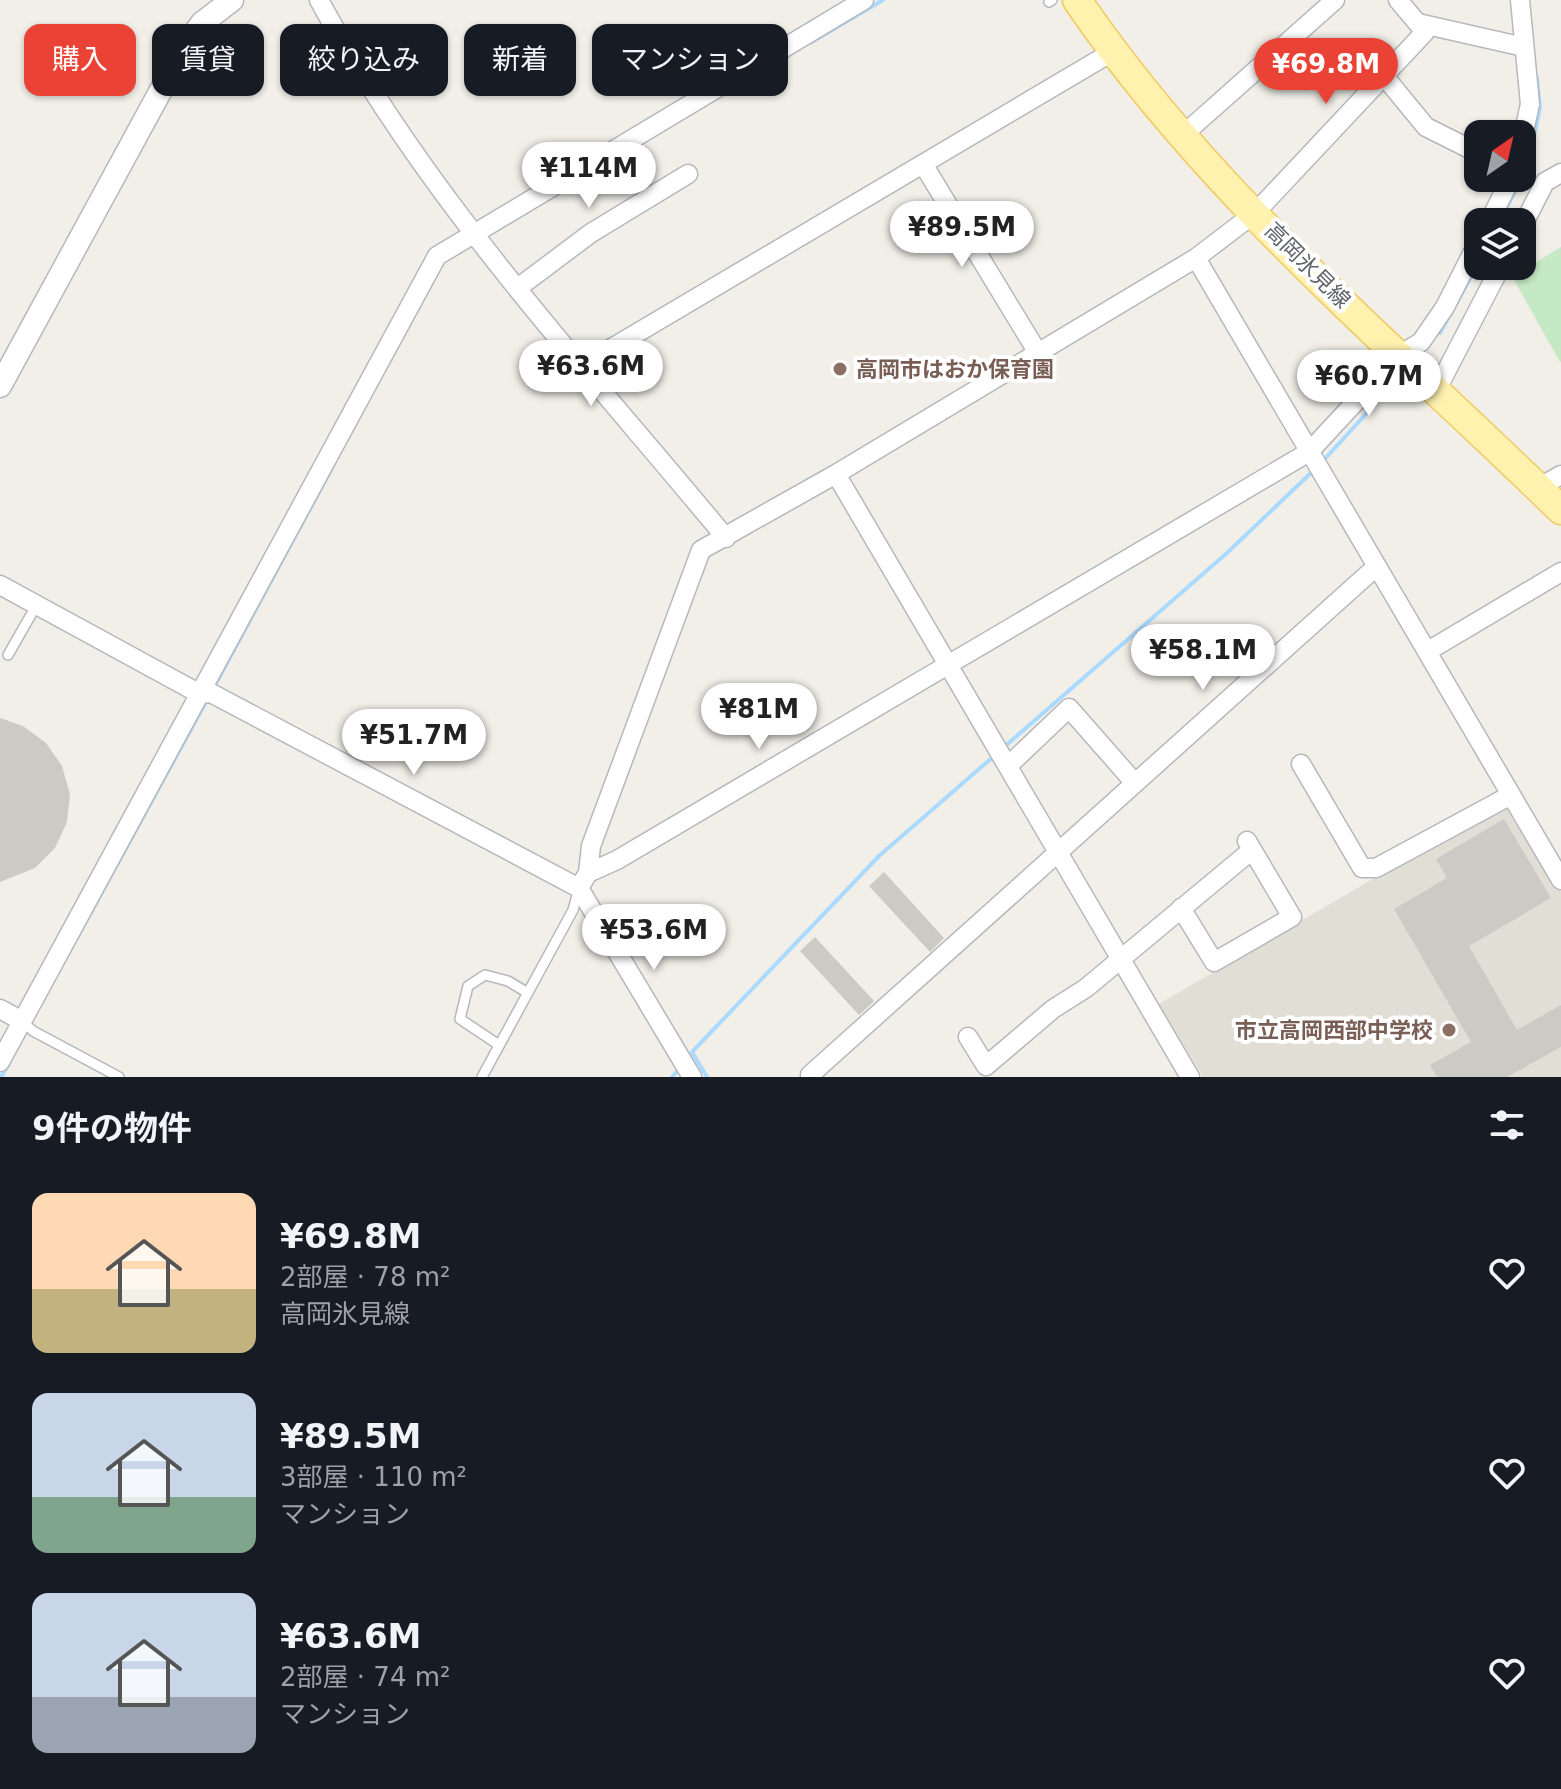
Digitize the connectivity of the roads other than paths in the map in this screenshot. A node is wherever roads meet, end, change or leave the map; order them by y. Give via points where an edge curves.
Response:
1 (232, 0) edge
2 (319, 0) edge
3 (864, 0) edge
4 (1077, 0) edge
5 (1335, 0) edge
6 (1398, 0) edge
7 (1520, 0) edge
8 (1418, 23) junction
9 (1524, 47) junction
10 (1112, 52) junction
11 (1384, 76) junction
12 (1526, 120) edge
13 (1184, 134) junction
14 (1464, 146) edge
15 (923, 164) junction
16 (688, 174) dead end
17 (1553, 178) edge
18 (1534, 208) edge
19 (1255, 213) junction
20 (474, 234) junction
21 (1196, 258) junction
22 (1464, 268) edge
23 (1494, 280) edge
24 (519, 287) junction
25 (1038, 353) junction
26 (1399, 355) junction
27 (583, 365) junction
28 (0, 386) edge
29 (1437, 389) junction
30 (1315, 463) junction
31 (836, 474) junction
32 (1550, 481) edge
33 (1561, 510) edge
34 (726, 538) junction
35 (1377, 566) junction
36 (1561, 572) edge
37 (0, 585) edge
38 (36, 606) junction
39 (1428, 651) junction
40 (8, 655) dead end
41 (948, 663) junction
42 (206, 693) junction
43 (1004, 758) junction
44 (1301, 764) dead end
45 (1134, 782) junction
46 (1511, 795) junction
47 (1058, 850) junction
48 (1561, 880) edge
49 (583, 881) junction
50 (1181, 908) junction
51 (1122, 958) junction
52 (528, 993) junction
53 (0, 1009) edge
54 (27, 1026) junction
55 (968, 1037) dead end
56 (499, 1045) junction
57 (0, 1062) edge
58 (989, 1072) edge
59 (810, 1075) dead end
60 (119, 1077) edge
61 (482, 1077) edge
62 (692, 1077) edge
63 (1190, 1077) edge

1 - 28 street via 202,23 185,46
2 - 20 street via 351,58
3 - 20 street
4 - 10 main road, 高岡氷見線
5 - 13 street
6 - 8 street
7 - 9 street
8 - 9 street
8 - 11 street via 1425,32
9 - 12 street via 1530,104
10 - 13 main road, 高岡氷見線
10 - 15 street
11 - 14 street via 1426,127
11 - 19 street
13 - 19 main road, 高岡氷見線
15 - 25 street
15 - 27 street
16 - 24 street via 591,233
17 - 18 street
19 - 21 street
19 - 26 main road, 高岡氷見線
20 - 24 street
20 - 42 street via 437,256
21 - 25 street
21 - 30 street
22 - 26 street via 1430,331
23 - 29 street
24 - 27 street
25 - 31 street
26 - 29 main road, 高岡氷見線
26 - 30 street
27 - 34 street
29 - 32 main road, 高岡氷見線
30 - 35 street
30 - 41 street
31 - 34 street
31 - 41 street
32 - 33 main road, 高岡氷見線
34 - 49 street via 701,550 591,846
35 - 39 street
35 - 45 street
36 - 39 street
37 - 38 street
38 - 40 lane
38 - 42 street
39 - 46 street
41 - 43 street
41 - 49 street
42 - 49 street
42 - 54 street
43 - 45 street via 1069,708
43 - 47 street
44 - 46 street via 1362,868 1376,868
45 - 47 street
46 - 48 street
47 - 51 street
47 - 59 street
49 - 52 lane
49 - 62 street
50 - 50 street via 1249,845 1292,917 1214,962
50 - 51 street
51 - 58 street via 1053,1009
51 - 63 street
52 - 56 lane
52 - 56 lane via 485,975 468,986 460,1019
53 - 54 street
54 - 57 street
54 - 60 lane
55 - 58 street
56 - 61 lane

